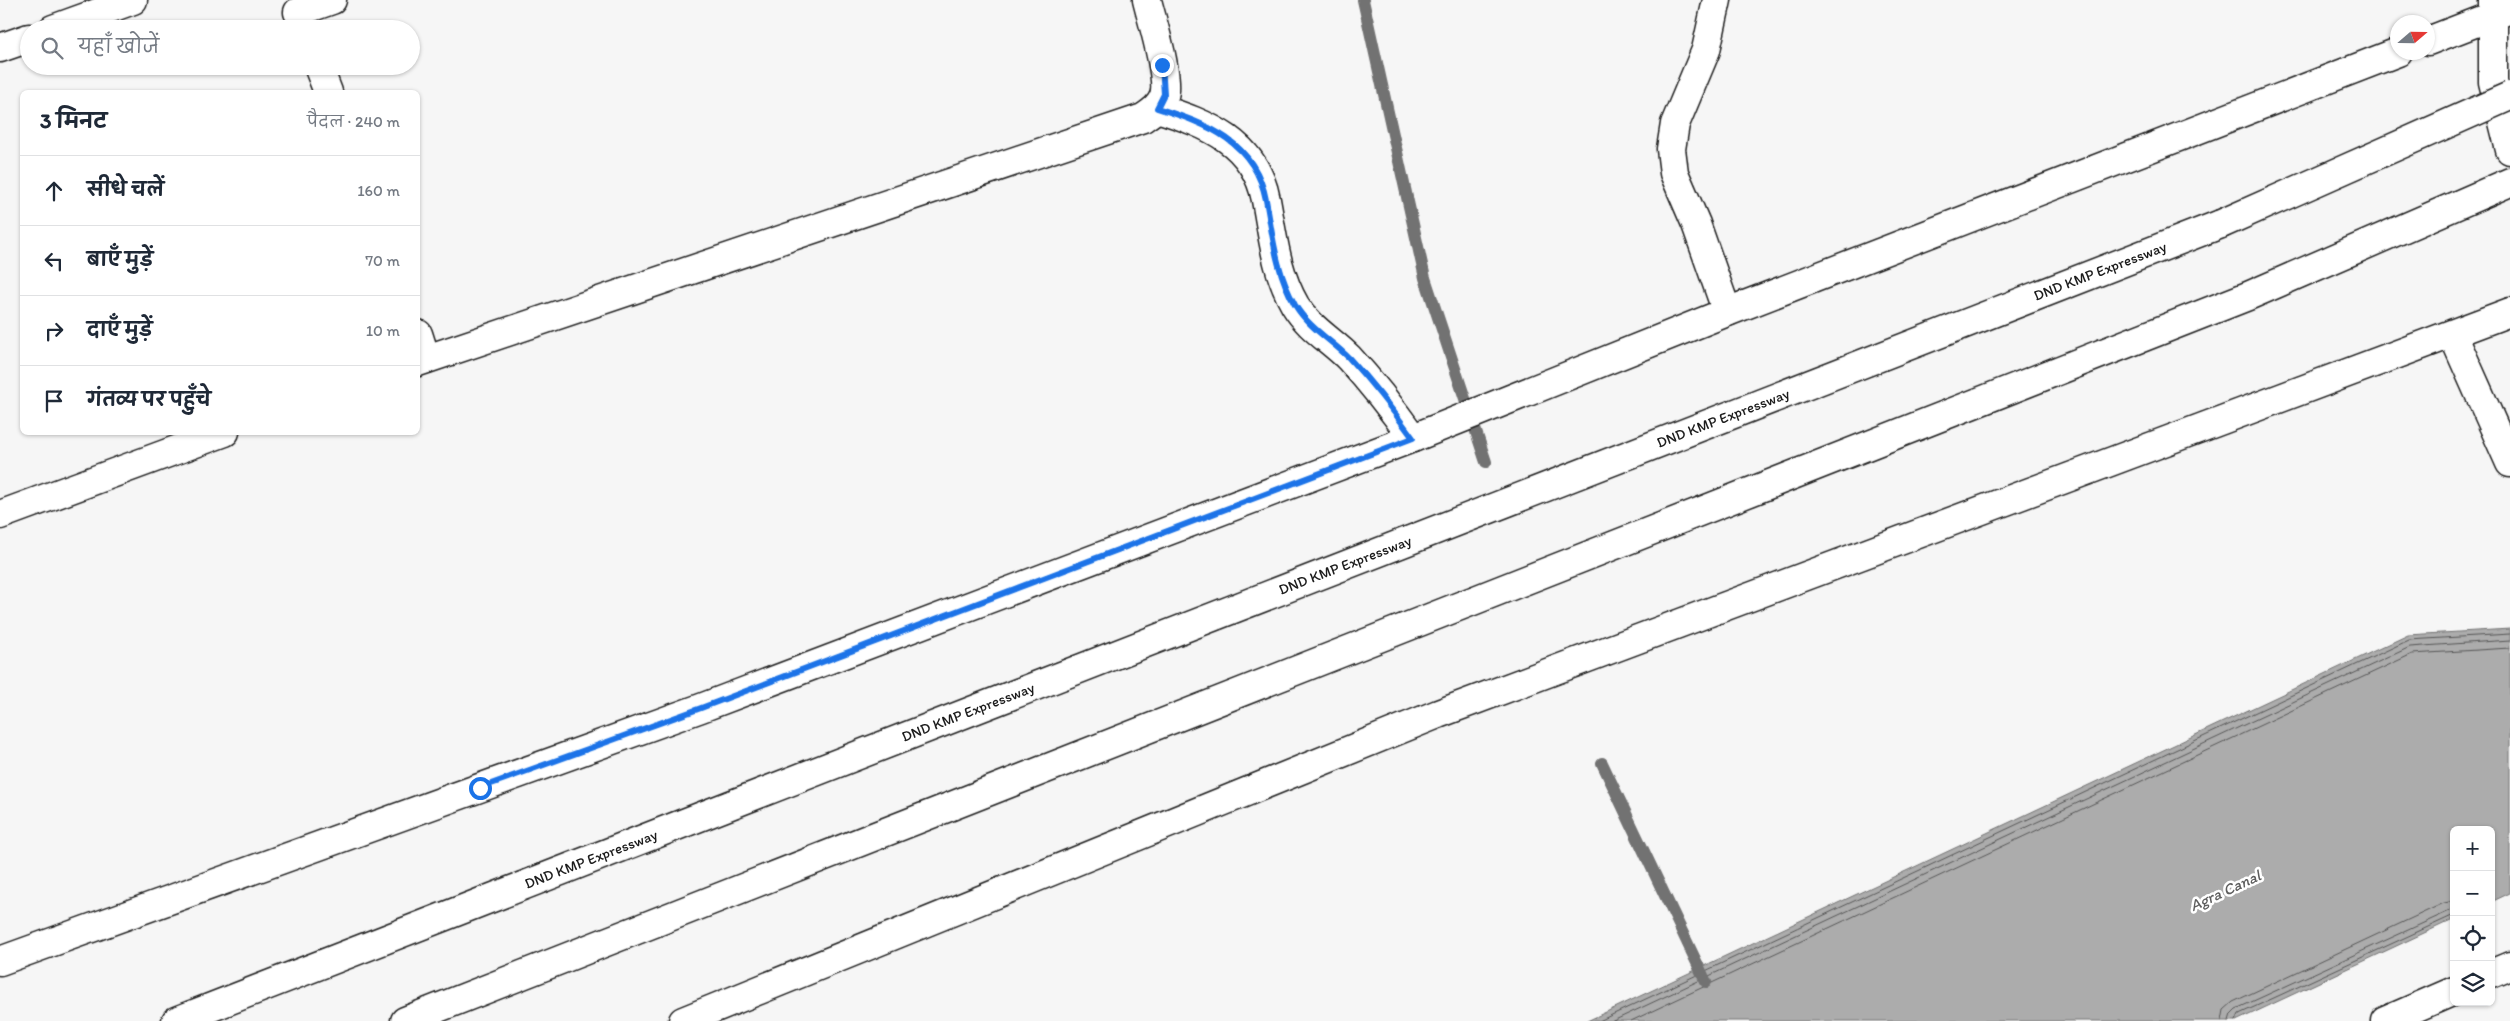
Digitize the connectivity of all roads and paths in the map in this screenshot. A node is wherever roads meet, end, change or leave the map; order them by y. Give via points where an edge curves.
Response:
1 (133, 0) edge
2 (332, 0) edge
3 (1147, 0) edge
4 (1717, 0) edge
5 (2499, 8) edge
6 (298, 14) edge
7 (78, 20) edge
8 (2435, 38) edge
9 (20, 41) edge
10 (0, 48) edge
11 (2390, 55) edge
12 (321, 75) edge
13 (327, 90) edge
14 (2510, 96) edge
15 (1157, 108) junction
16 (2510, 150) edge
17 (2510, 182) edge
18 (1727, 312) junction
19 (2510, 312) edge
20 (2453, 335) junction
21 (421, 352) edge
22 (1425, 433) junction
23 (217, 435) edge
24 (2510, 464) edge
25 (0, 515) edge
26 (0, 960) edge
27 (2510, 966) edge
28 (2495, 972) edge
29 (2450, 993) edge
30 (176, 1021) edge
31 (405, 1021) edge
32 (683, 1021) edge
33 (2385, 1021) edge

1 - 7 main road
2 - 6 main road
3 - 15 main road via 1164,75 1164,94
4 - 18 main road via 1706,50 1675,124 1671,149 1674,173
5 - 8 main road
5 - 16 main road via 2493,82
9 - 10 main road
11 - 18 main road
12 - 13 main road
14 - 30 main road, DND KMP Expressway, bridge via 2221,224
15 - 21 main road via 1128,124
15 - 22 main road via 1211,128 1247,155 1258,173 1266,198 1280,276 1296,306 1318,333 1347,356 1382,396
17 - 31 main road via 2248,296
18 - 22 main road
19 - 20 main road
20 - 24 main road
20 - 32 main road via 1438,714
22 - 26 main road via 701,708
23 - 25 main road
27 - 28 main road
29 - 33 main road

